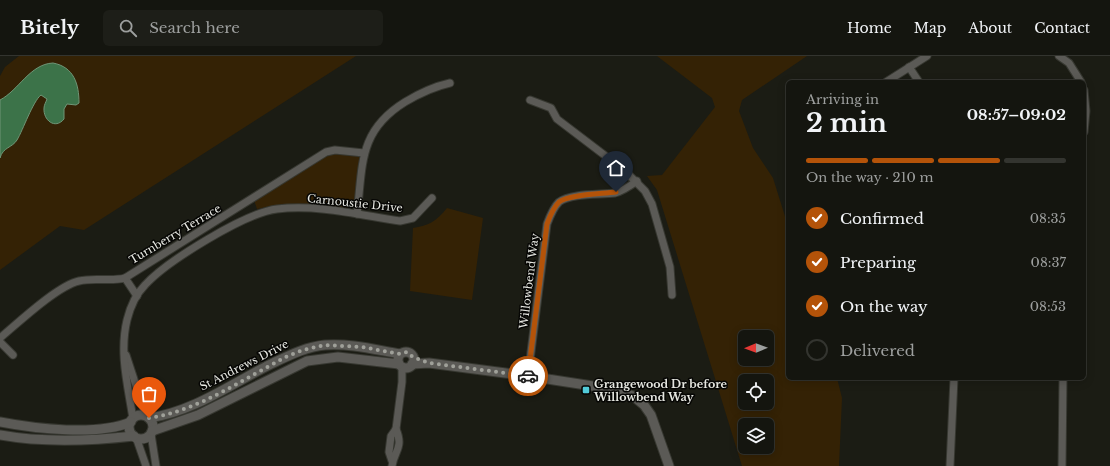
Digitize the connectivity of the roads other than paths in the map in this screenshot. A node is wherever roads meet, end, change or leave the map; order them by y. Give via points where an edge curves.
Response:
1 (927, 56) edge
2 (1059, 56) edge
3 (909, 68) junction
4 (889, 80) edge
5 (918, 80) edge
6 (1080, 80) edge
7 (450, 83) dead end
8 (530, 100) dead end
9 (364, 153) junction
10 (637, 181) junction
11 (432, 198) dead end
12 (357, 214) junction
13 (125, 278) junction
14 (672, 295) dead end
15 (137, 296) junction
16 (0, 338) edge
17 (0, 342) edge
18 (125, 353) junction
19 (13, 355) dead end
20 (407, 364) junction
21 (528, 376) junction
22 (954, 380) edge
23 (1063, 380) edge
24 (147, 417) junction
25 (132, 420) junction
26 (0, 422) edge
27 (151, 432) junction
28 (0, 434) edge
29 (135, 437) junction
30 (392, 463) edge
31 (146, 466) edge
32 (156, 466) edge
33 (669, 466) edge
34 (950, 466) edge
35 (1062, 466) edge

1 - 3 street
2 - 6 street via 1069,64
3 - 4 street
3 - 5 street
7 - 9 street via 425,90 393,110 381,120 370,135
8 - 10 street via 551,108 557,119
9 - 12 street
9 - 13 street, Turnberry Terrace via 335,150 326,152
10 - 14 street via 652,204 670,267
10 - 21 street, Willowbend Way via 627,189 616,192 571,197 560,202 551,212 547,224
11 - 12 street, Carnoustie Drive via 413,218 400,221
12 - 15 street, Carnoustie Drive via 291,208 254,214 169,264 151,279
13 - 15 street
13 - 16 street, Turnberry Terrace via 86,279 68,286
15 - 18 street, Carnoustie Drive via 127,322
17 - 19 street
18 - 24 street, Carnoustie Drive
18 - 25 street, Carnoustie Drive via 124,370
20 - 21 street via 429,363
20 - 24 street, St Andrews Drive via 407,352 400,354 349,345 314,347 288,356 194,404 165,416
20 - 27 street via 338,357 307,361 198,415
20 - 30 street via 396,429 391,436 389,452
21 - 33 street via 612,389 633,396 651,415
22 - 34 street
23 - 35 street
24 - 25 street via 139,415
24 - 27 street via 152,424
25 - 26 street via 118,427 66,429
25 - 29 street via 130,429
27 - 29 street via 144,438
27 - 32 street
28 - 29 street via 18,438 66,441
29 - 31 street

